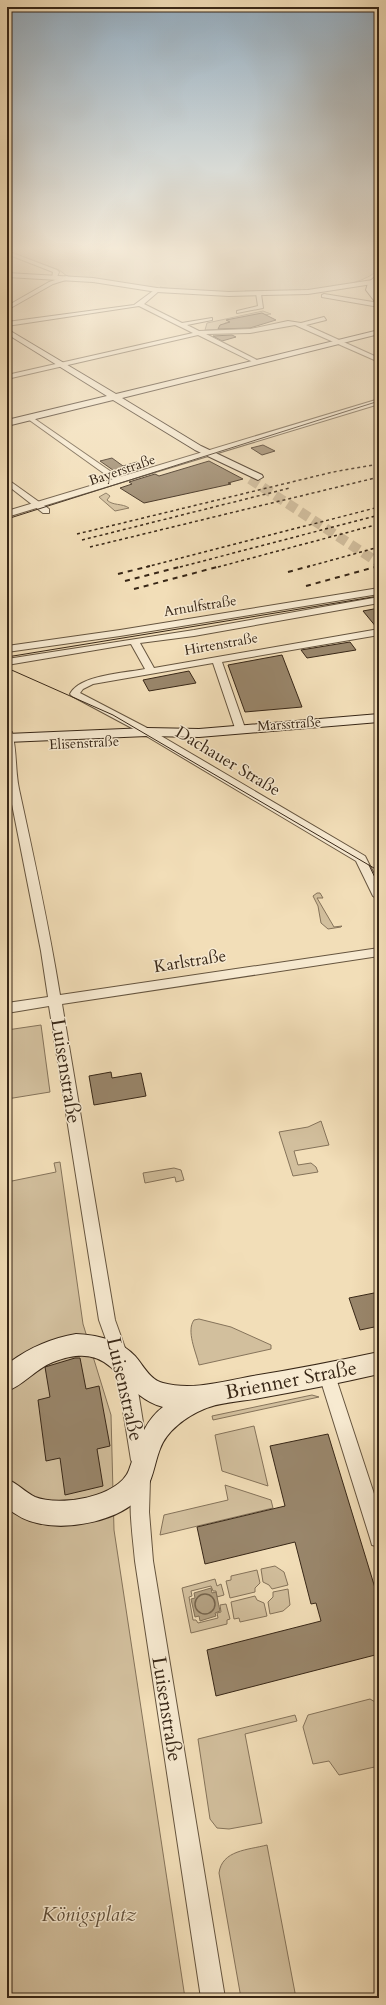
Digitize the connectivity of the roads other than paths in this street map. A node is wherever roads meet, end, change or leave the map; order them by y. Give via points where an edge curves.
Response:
1 (25, 343) edge
2 (157, 343) edge
3 (218, 343) edge
4 (337, 343) edge
5 (340, 343) edge
6 (379, 360) edge
7 (258, 362) junction
8 (60, 365) junction
9 (7, 377) edge
10 (115, 397) junction
11 (379, 401) edge
12 (30, 418) junction
13 (7, 423) edge
14 (210, 455) junction
15 (254, 478) tunnel mouth
16 (119, 480) junction
17 (7, 481) edge
18 (42, 508) junction
19 (7, 514) edge
20 (7, 522) edge
21 (379, 591) edge
22 (379, 600) edge
23 (379, 632) edge
24 (134, 641) junction
25 (24, 646) junction
26 (7, 649) edge
27 (29, 658) junction
28 (217, 660) junction
29 (7, 662) edge
30 (150, 670) junction
31 (76, 696) joint
32 (379, 718) edge
33 (240, 728) junction
34 (147, 732) junction
35 (200, 733) junction
36 (8, 740) edge
37 (160, 740) junction
38 (7, 771) edge
39 (13, 784) junction
40 (12, 799) edge
41 (379, 896) edge
42 (379, 952) edge
43 (55, 1000) junction
44 (7, 1008) edge
45 (121, 1359) junction
46 (379, 1363) edge
47 (327, 1375) junction
48 (7, 1380) edge
49 (202, 1397) junction
50 (142, 1471) junction
51 (7, 1492) edge
52 (379, 1538) edge
53 (213, 1998) edge

1 - 8 main road
2 - 8 street
3 - 7 street
4 - 7 main road
5 - 6 street
7 - 10 main road
8 - 9 street
8 - 10 main road
10 - 12 main road
10 - 14 main road
11 - 14 street, Bayerstraße
12 - 13 main road
12 - 16 street
14 - 15 main road
14 - 16 street, Bayerstraße
14 - 18 street, Bayerstraße via 67,505
16 - 18 street, Bayerstraße
17 - 18 street
18 - 19 street, Bayerstraße
18 - 20 street, Bayerstraße
21 - 25 street, Arnulfstraße
22 - 24 street, Arnulfstraße via 346,608
23 - 28 street, Hirtenstraße
24 - 27 street, Arnulfstraße
24 - 30 street
25 - 26 street, Arnulfstraße
25 - 27 street via 22,655
27 - 29 street, Arnulfstraße
28 - 30 street, Hirtenstraße
28 - 33 street
30 - 31 street, Hirtenstraße via 84,684 77,690
31 - 34 street, Dachauer Straße
32 - 33 main road, Marsstraße
33 - 35 main road, Marsstraße
34 - 35 main road, Marsstraße
34 - 36 main road, Elisenstraße
34 - 37 street, Dachauer Straße
35 - 37 main road, Marsstraße
36 - 37 main road, Elisenstraße
36 - 39 street, Luisenstraße
37 - 41 street, Dachauer Straße via 361,859
38 - 39 street, Luisenstraße
39 - 40 street, Luisenstraße
40 - 43 street, Luisenstraße via 33,876
42 - 43 street, Karlstraße
43 - 44 street, Karlstraße
43 - 45 street, Luisenstraße via 102,1293 107,1320
45 - 48 main road via 93,1345 66,1347 22,1366
45 - 49 main road via 149,1389 168,1396
45 - 50 street, Luisenstraße
46 - 47 main road, Brienner Straße
47 - 49 main road, Brienner Straße
47 - 52 street
49 - 50 main road via 178,1410 156,1429
50 - 51 main road via 133,1486 120,1498 94,1508 68,1513 34,1509
50 - 53 street, Luisenstraße via 140,1512 144,1561

